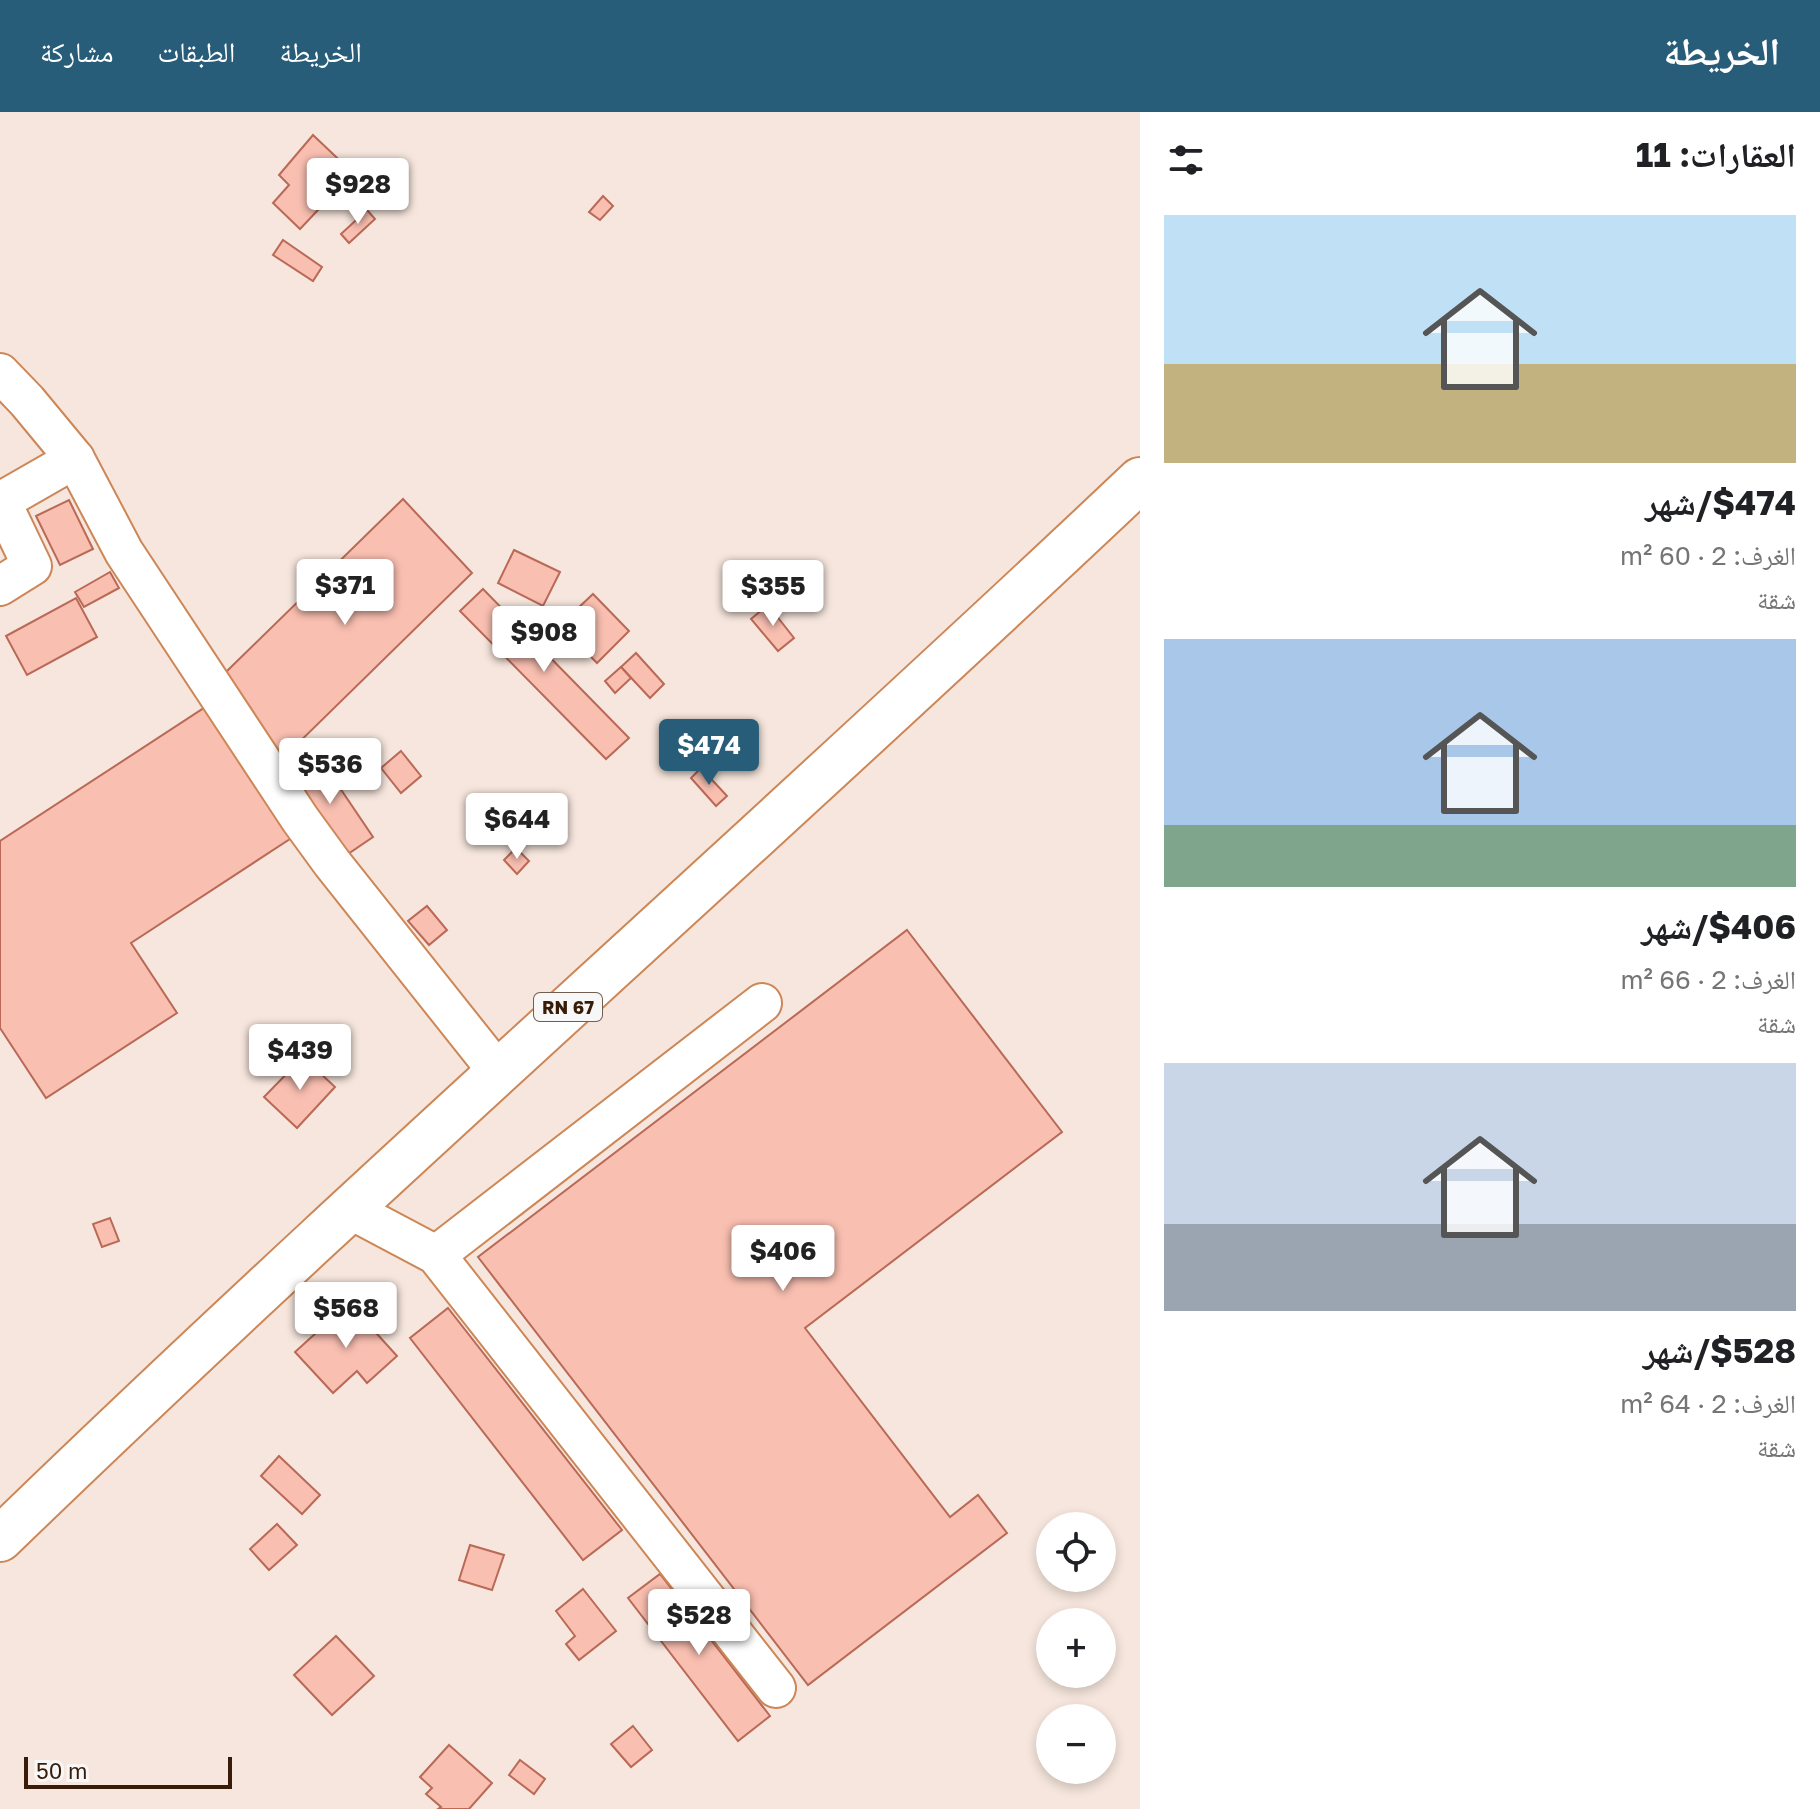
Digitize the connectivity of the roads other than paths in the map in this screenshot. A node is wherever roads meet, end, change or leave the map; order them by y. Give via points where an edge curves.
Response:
1 (0, 373) edge
2 (75, 459) junction
3 (1140, 480) edge
4 (0, 502) edge
5 (0, 586) edge
6 (762, 1003) dead end
7 (498, 1072) junction
8 (351, 1210) junction
9 (436, 1255) junction
10 (0, 1539) edge
11 (776, 1688) dead end

1 - 2 street
2 - 4 street
2 - 7 street via 124,552 300,819
3 - 7 main road, RN 67
4 - 5 street via 32,566
6 - 9 street
7 - 8 main road, RN 67
8 - 9 street
8 - 10 main road, RN 67
9 - 11 street

